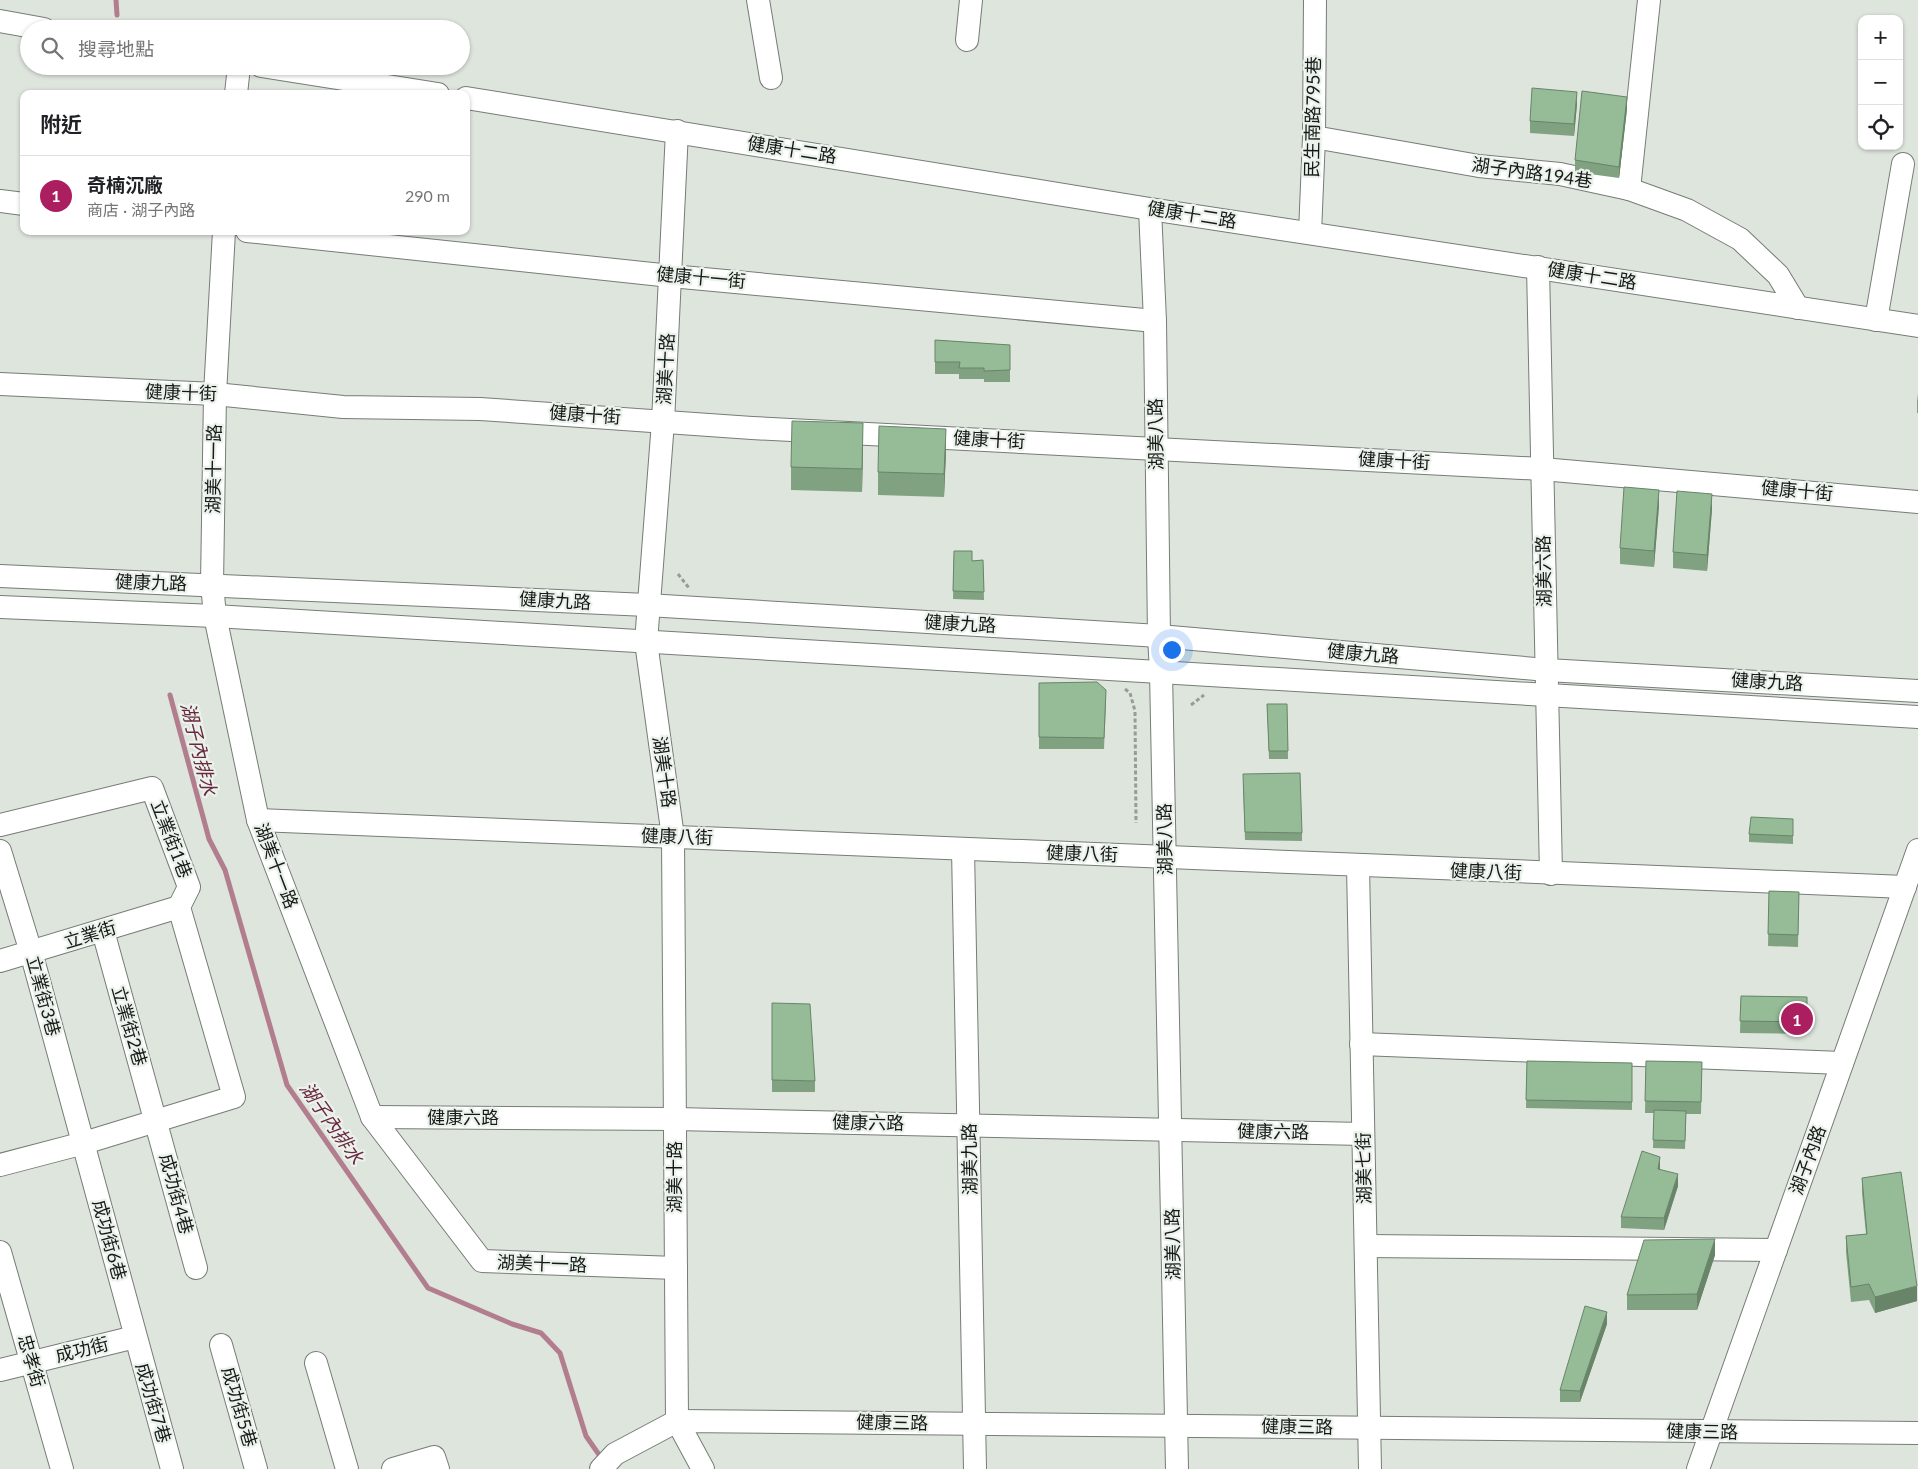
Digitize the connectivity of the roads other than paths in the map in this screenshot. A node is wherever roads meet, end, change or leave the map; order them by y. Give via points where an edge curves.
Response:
1 (758, 0) edge
2 (971, 0) edge
3 (1315, 0) edge
4 (1649, 0) edge
5 (0, 21) edge
6 (20, 25) edge
7 (967, 40) dead end
8 (238, 75) edge
9 (318, 75) edge
10 (771, 78) dead end
11 (236, 90) edge
12 (413, 90) edge
13 (470, 99) edge
14 (677, 131) junction
15 (1314, 137) junction
16 (1903, 164) dead end
17 (1629, 189) junction
18 (0, 201) edge
19 (20, 204) edge
20 (1150, 209) junction
21 (1310, 233) junction
22 (224, 235) edge
23 (285, 235) edge
24 (1538, 268) junction
25 (671, 276) junction
26 (1798, 308) junction
27 (1876, 320) junction
28 (1155, 321) junction
29 (1918, 326) edge
30 (0, 384) edge
31 (215, 394) junction
32 (663, 422) junction
33 (1157, 449) junction
34 (1542, 469) junction
35 (1918, 502) edge
36 (0, 576) edge
37 (212, 584) junction
38 (647, 605) junction
39 (0, 607) edge
40 (216, 616) junction
41 (1159, 636) junction
42 (646, 642) junction
43 (1546, 670) junction
44 (1162, 672) junction
45 (1918, 691) edge
46 (1547, 695) junction
47 (1918, 717) edge
48 (258, 820) junction
49 (0, 825) edge
50 (673, 837) junction
51 (963, 849) junction
52 (1918, 850) edge
53 (0, 851) edge
54 (1165, 858) junction
55 (1358, 866) junction
56 (1551, 874) junction
57 (1905, 887) junction
58 (179, 907) junction
59 (103, 931) junction
60 (32, 952) junction
61 (0, 961) edge
62 (1362, 1044) junction
63 (1842, 1062) junction
64 (372, 1117) junction
65 (675, 1119) junction
66 (155, 1120) junction
67 (969, 1126) junction
68 (1171, 1130) junction
69 (1363, 1134) junction
70 (84, 1143) junction
71 (0, 1165) edge
72 (1366, 1246) junction
73 (1776, 1250) junction
74 (0, 1252) edge
75 (196, 1268) dead end
76 (676, 1268) junction
77 (135, 1337) junction
78 (221, 1345) dead end
79 (31, 1362) junction
80 (316, 1363) dead end
81 (0, 1370) edge
82 (677, 1421) junction
83 (975, 1424) junction
84 (1176, 1426) junction
85 (1369, 1428) junction
86 (1711, 1432) junction
87 (1918, 1433) edge
88 (436, 1463) edge
89 (62, 1469) edge
90 (172, 1469) edge
91 (256, 1469) edge
92 (347, 1469) edge
93 (393, 1469) edge
94 (600, 1469) edge
95 (703, 1469) edge
96 (976, 1469) edge
97 (1177, 1469) edge
98 (1370, 1469) edge
99 (1698, 1469) edge

1 - 10 street
2 - 7 street
3 - 15 street, 民生南路795巷
4 - 17 street
5 - 6 street
8 - 11 street
9 - 12 street
13 - 14 street, 健康十二路
14 - 20 street, 健康十二路
14 - 25 street, 湖美十路
15 - 17 street, 湖子內路194巷 via 1479,166 1560,174
15 - 21 street, 民生南路795巷
16 - 27 street
17 - 26 street, 湖子內路194巷 via 1687,210 1740,239 1778,275
18 - 19 street
20 - 21 street, 健康十二路
20 - 28 street, 湖美八路
21 - 24 street, 健康十二路
22 - 31 street, 湖美十一路
23 - 25 street, 健康十一街
24 - 26 street, 健康十二路
24 - 34 street, 湖美六路
25 - 28 street, 健康十一街
25 - 32 street, 湖美十路
26 - 27 street, 健康十二路
27 - 29 street, 健康十二路
28 - 33 street, 湖美八路
30 - 31 street, 健康十街
31 - 32 street, 健康十街 via 343,407 480,409
31 - 37 street, 湖美十一路
32 - 33 street, 健康十街
32 - 38 street, 湖美十路
33 - 34 street, 健康十街
33 - 41 street, 湖美八路
34 - 35 street, 健康十街
34 - 43 street, 湖美六路
36 - 37 street, 健康九路
37 - 38 street, 健康九路
37 - 40 street, 湖美十一路
38 - 41 street, 健康九路
38 - 42 street, 湖美十路
39 - 40 street
40 - 42 street
40 - 48 street, 湖美十一路
41 - 43 street, 健康九路
41 - 44 street, 湖美八路
42 - 44 street
42 - 50 street, 湖美十路
43 - 45 street, 健康九路
43 - 46 street, 湖美六路
44 - 46 street
44 - 54 street, 湖美八路
46 - 47 street
46 - 56 street, 湖美六路
48 - 50 street, 健康八街
48 - 64 street, 湖美十一路
49 - 58 street, 立業街1巷 via 152,788 189,887
50 - 51 street, 健康八街
50 - 65 street, 湖美十路
51 - 54 street, 健康八街
51 - 67 street, 湖美九路
52 - 57 street, 湖子內路
53 - 60 street, 立業街3巷
54 - 55 street, 健康八街
54 - 68 street, 湖美八路
55 - 56 street, 健康八街
55 - 62 street, 湖美七街
56 - 57 street, 健康八街
57 - 63 street, 湖子內路
58 - 59 street, 立業街
58 - 66 street, 立業街1巷 via 234,1097
59 - 60 street, 立業街
59 - 66 street, 立業街2巷
60 - 61 street, 立業街
60 - 70 street, 立業街3巷
62 - 63 street
62 - 69 street, 湖美七街
63 - 73 street, 湖子內路
64 - 65 street, 健康六路
64 - 76 street, 湖美十一路 via 482,1261
65 - 67 street, 健康六路
65 - 76 street, 湖美十路
66 - 70 street
66 - 75 street, 成功街4巷
67 - 68 street, 健康六路
67 - 83 street, 湖美九路
68 - 69 street, 健康六路
68 - 84 street, 湖美八路
69 - 72 street, 湖美七街
70 - 71 street
70 - 77 street, 成功街6巷
72 - 73 street
72 - 85 street, 湖美七街
73 - 86 street, 湖子內路
74 - 79 street, 忠孝街
76 - 82 street, 湖美十路
77 - 79 street, 成功街
77 - 90 street, 成功街7巷
78 - 91 street, 成功街5巷
79 - 81 street, 成功街
79 - 89 street, 忠孝街
80 - 92 street
82 - 83 street, 健康三路
82 - 94 street via 615,1454
82 - 95 street, 湖美十路
83 - 84 street, 健康三路
83 - 96 street, 湖美九路
84 - 85 street, 健康三路
84 - 97 street, 湖美八路
85 - 86 street, 健康三路
85 - 98 street, 湖美七街
86 - 87 street, 健康三路
86 - 99 street, 湖子內路
88 - 93 street

